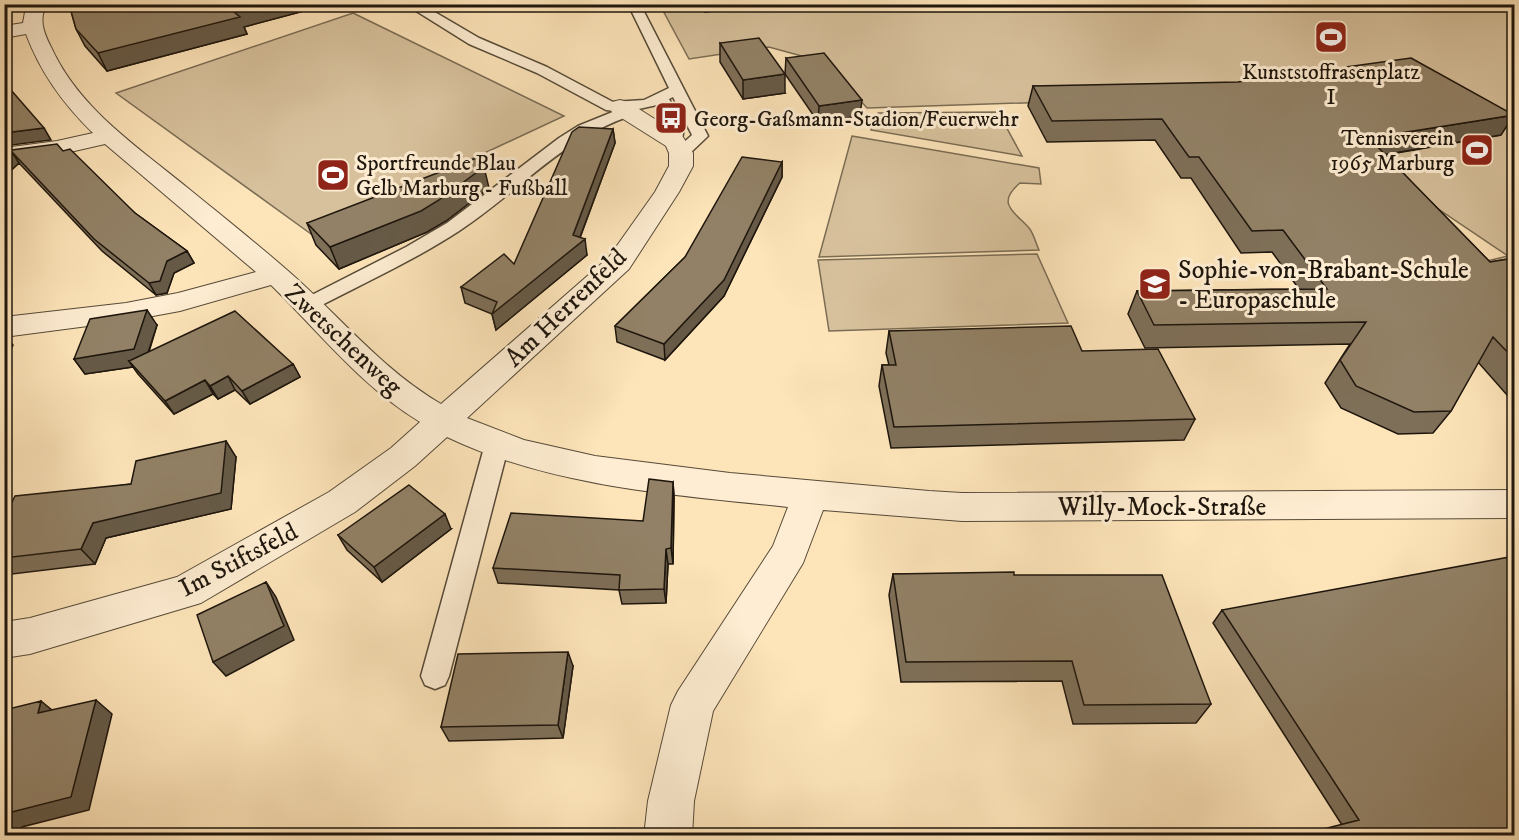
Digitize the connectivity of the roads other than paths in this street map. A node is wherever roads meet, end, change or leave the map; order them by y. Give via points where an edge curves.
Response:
1 (411, 4) edge
2 (634, 4) edge
3 (35, 16) edge
4 (4, 32) edge
5 (668, 94) junction
6 (624, 110) junction
7 (110, 135) junction
8 (678, 148) junction
9 (4, 155) edge
10 (276, 275) junction
11 (307, 305) junction
12 (4, 327) edge
13 (444, 420) junction
14 (497, 444) junction
15 (810, 496) junction
16 (1515, 504) edge
17 (4, 640) edge
18 (435, 676) dead end
19 (668, 836) edge

1 - 6 lane via 474,41
2 - 5 lane
3 - 4 street
3 - 7 street, Zwetschenweg via 50,69
5 - 6 lane
5 - 8 lane
5 - 8 lane via 700,136
6 - 8 street
6 - 11 lane via 569,136 471,215
7 - 9 street via 71,147
7 - 10 street, Zwetschenweg
8 - 13 street, Am Herrenfeld via 681,166 619,262
10 - 11 street, Zwetschenweg
10 - 12 street via 180,302
11 - 13 street, Zwetschenweg via 370,370 416,405
13 - 14 street, Zwetschenweg
13 - 17 street, Im Stiftsfeld via 403,457 342,502 187,591
14 - 15 street, Zwetschenweg via 555,461 618,473
14 - 18 lane
15 - 16 street, Willy-Mock-Straße via 962,507
15 - 19 street via 790,552 693,705 671,801

